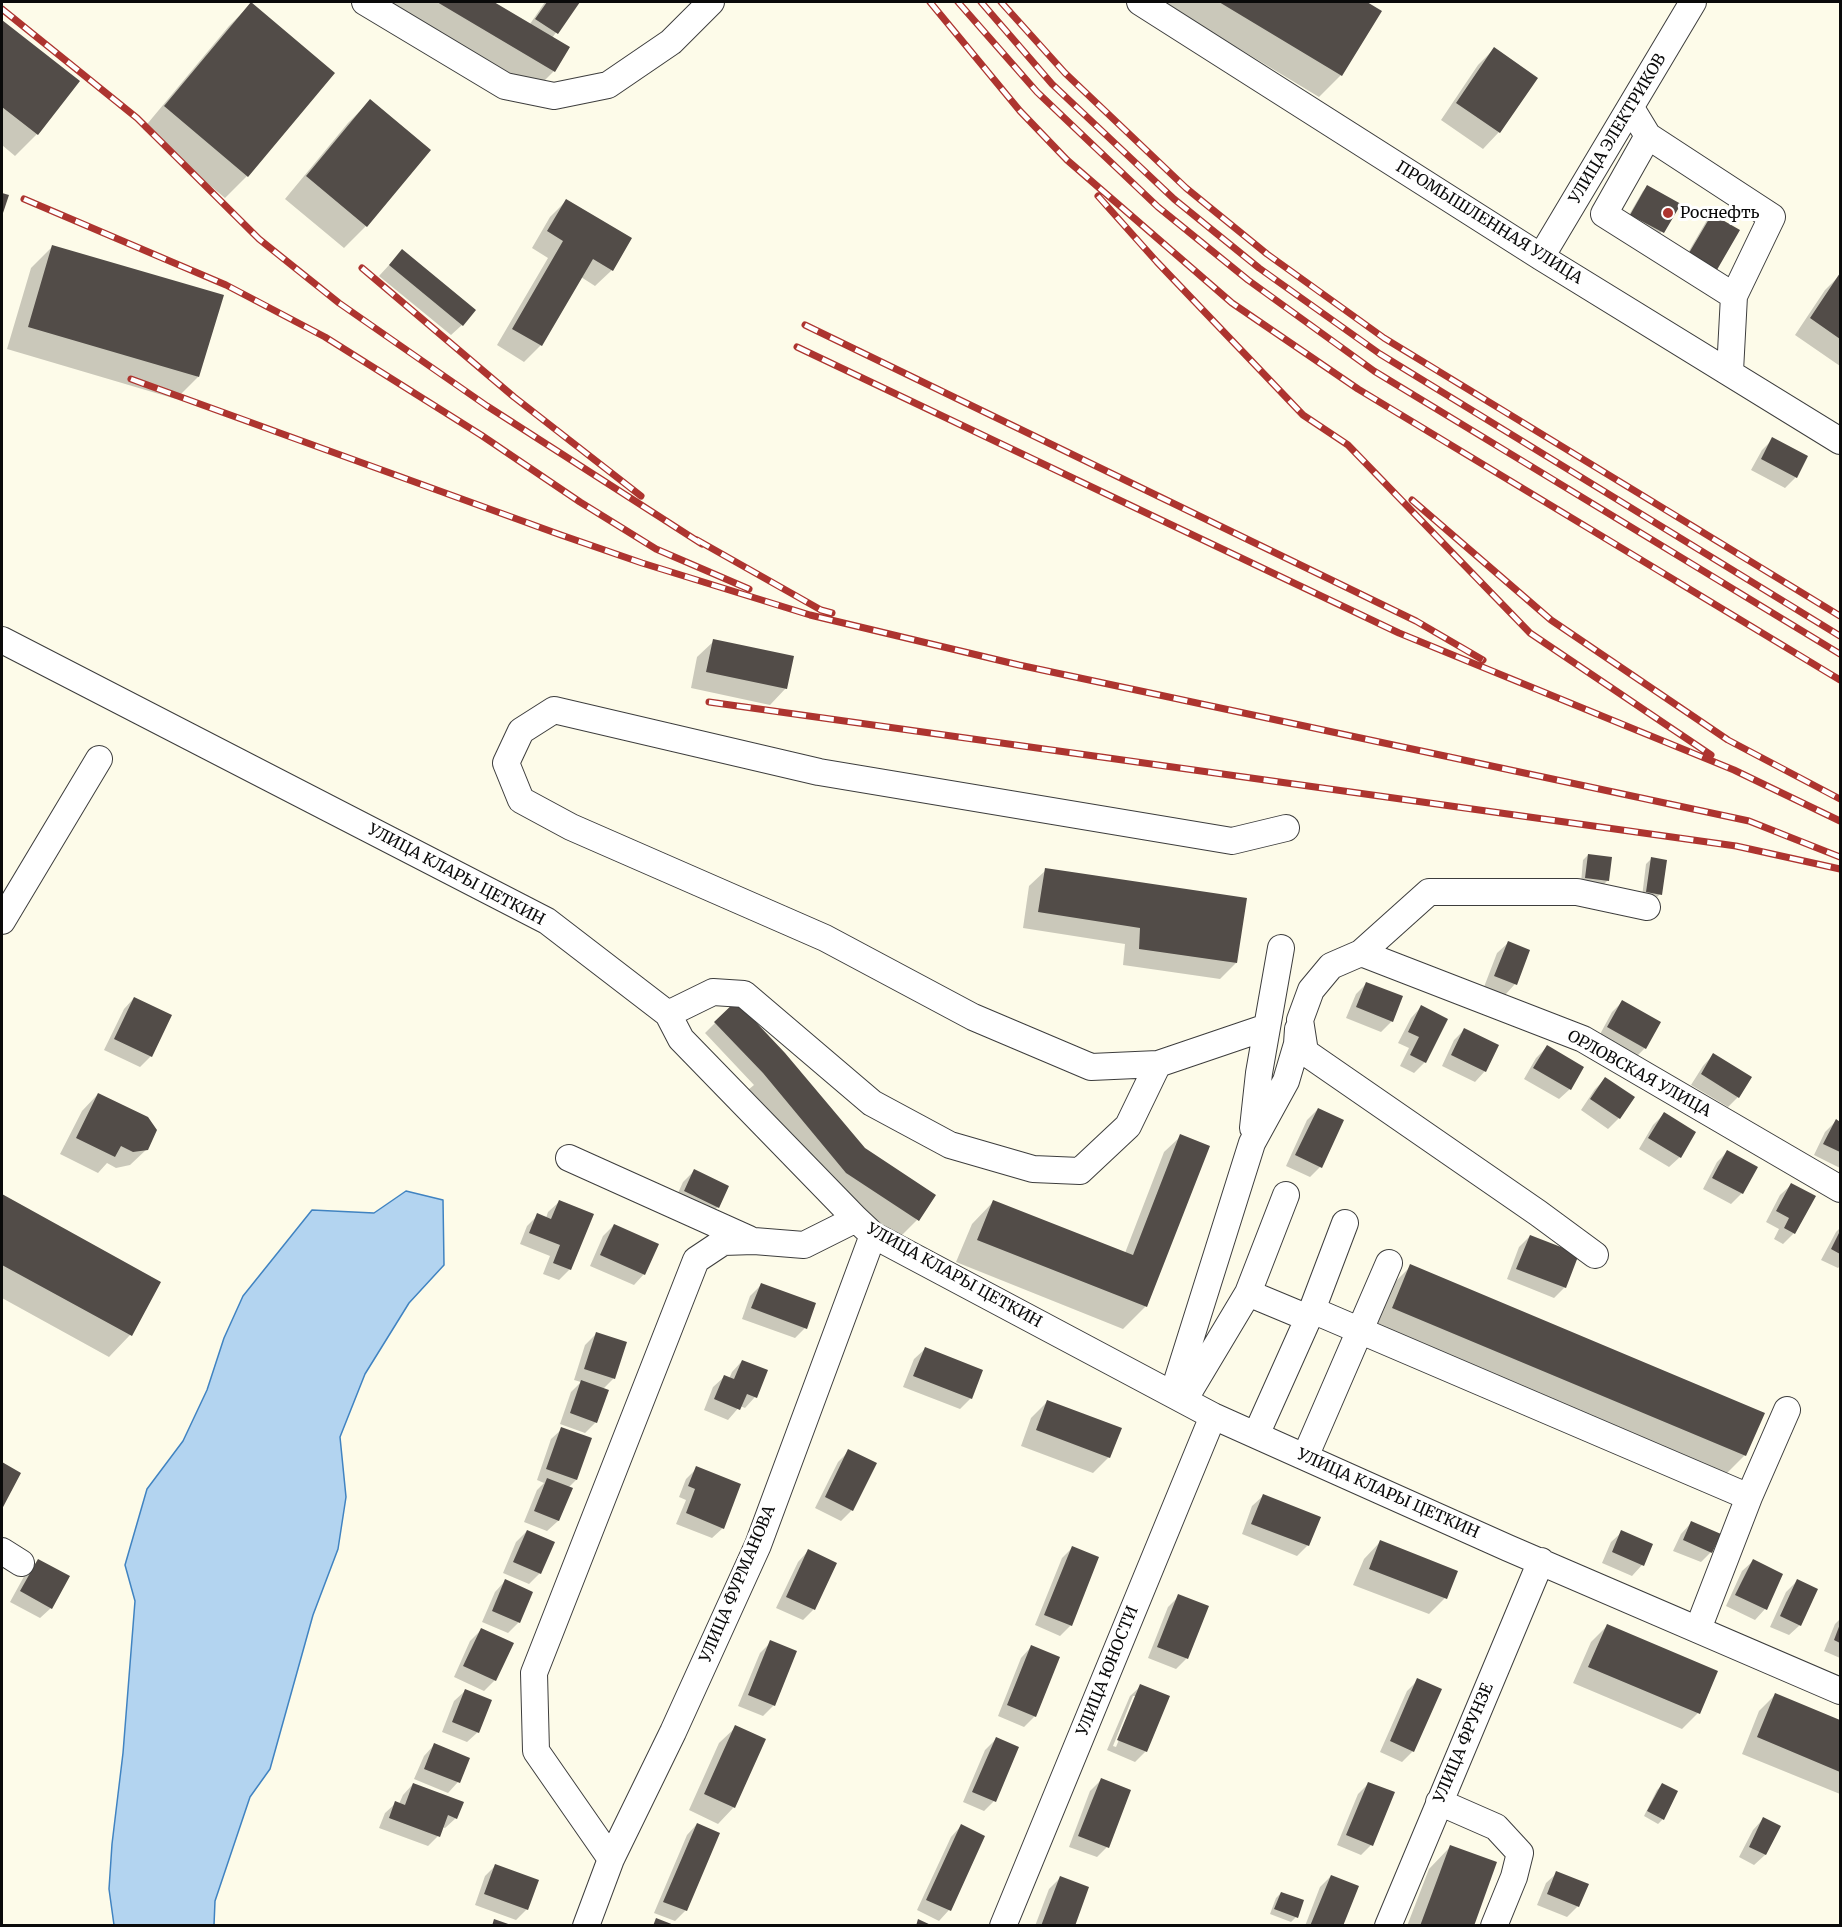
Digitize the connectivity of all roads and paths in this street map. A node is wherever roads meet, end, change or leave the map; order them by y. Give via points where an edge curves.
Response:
1 (365, 2) edge
2 (697, 2) edge
3 (711, 2) edge
4 (1140, 2) edge
5 (1693, 2) edge
6 (671, 42) junction
7 (1631, 108) junction
8 (1648, 136) junction
9 (1541, 257) junction
10 (1734, 296) junction
11 (1730, 371) junction
12 (1840, 441) edge
13 (2, 640) edge
14 (99, 759) dead end
15 (1286, 828) dead end
16 (1647, 907) dead end
17 (2, 921) edge
18 (1281, 948) dead end
19 (1361, 953) junction
20 (668, 1014) junction
21 (1299, 1020) junction
22 (1267, 1027) junction
23 (1158, 1064) junction
24 (1252, 1143) junction
25 (569, 1158) dead end
26 (1840, 1189) edge
27 (1286, 1195) dead end
28 (1345, 1223) dead end
29 (864, 1227) junction
30 (754, 1241) junction
31 (1595, 1255) dead end
32 (1389, 1263) dead end
33 (1248, 1293) junction
34 (1310, 1314) junction
35 (1360, 1330) junction
36 (1178, 1397) junction
37 (1787, 1410) dead end
38 (1214, 1416) junction
39 (1256, 1435) junction
40 (1305, 1456) junction
41 (1749, 1497) junction
42 (1541, 1561) junction
43 (1698, 1629) junction
44 (1840, 1691) edge
45 (1439, 1802) junction
46 (611, 1859) junction
47 (586, 1926) edge
48 (1003, 1926) edge
49 (1388, 1926) edge
50 (1494, 1926) edge

1 - 6 street via 505,86 554,96 608,85
2 - 6 street
3 - 6 street
4 - 9 street, ПРОМЫШЛЕННАЯ УЛИЦА
5 - 7 street, УЛИЦА ЭЛЕКТРИКОВ
7 - 8 street
7 - 9 street, УЛИЦА ЭЛЕКТРИКОВ
8 - 10 street via 1772,217
8 - 10 street via 1604,214
9 - 11 street, ПРОМЫШЛЕННАЯ УЛИЦА
10 - 11 street
11 - 12 street, ПРОМЫШЛЕННАЯ УЛИЦА
13 - 20 street, УЛИЦА КЛАРЫ ЦЕТКИН via 547,921
14 - 17 street
15 - 23 street via 1232,841 819,772 554,710 521,731 506,763 521,800 571,827 825,938 973,1017 1091,1067
16 - 19 street via 1577,892 1430,892
18 - 22 street
19 - 21 street via 1331,966 1311,990
19 - 26 street, ОРЛОВСКАЯ УЛИЦА via 1584,1039
20 - 23 street via 713,992 744,994 872,1103 950,1145 1033,1169 1080,1171 1128,1126
20 - 29 street, УЛИЦА КЛАРЫ ЦЕТКИН via 681,1039
21 - 24 street via 1297,1044 1286,1081
21 - 31 street via 1305,1052
22 - 23 street
22 - 24 street
24 - 36 street
25 - 30 street
27 - 33 street
28 - 34 street
29 - 30 street via 804,1245
29 - 36 street, УЛИЦА КЛАРЫ ЦЕТКИН
29 - 46 street, УЛИЦА ФУРМАНОВА via 758,1545
30 - 46 street via 723,1242 696,1260 534,1673 536,1751
32 - 35 street
33 - 34 street
33 - 36 street
34 - 35 street
34 - 39 street
35 - 40 street
35 - 41 street
36 - 38 street, УЛИЦА КЛАРЫ ЦЕТКИН
37 - 41 street
38 - 39 street, УЛИЦА КЛАРЫ ЦЕТКИН
38 - 48 street, УЛИЦА ЮНОСТИ
39 - 40 street, УЛИЦА КЛАРЫ ЦЕТКИН
40 - 42 street, УЛИЦА КЛАРЫ ЦЕТКИН
41 - 43 street
42 - 43 street, УЛИЦА КЛАРЫ ЦЕТКИН
42 - 45 street, УЛИЦА ФРУНЗЕ
43 - 44 street, УЛИЦА КЛАРЫ ЦЕТКИН
45 - 49 street, УЛИЦА ФРУНЗЕ
45 - 50 street via 1496,1827 1520,1853
46 - 47 street, УЛИЦА ФУРМАНОВА

